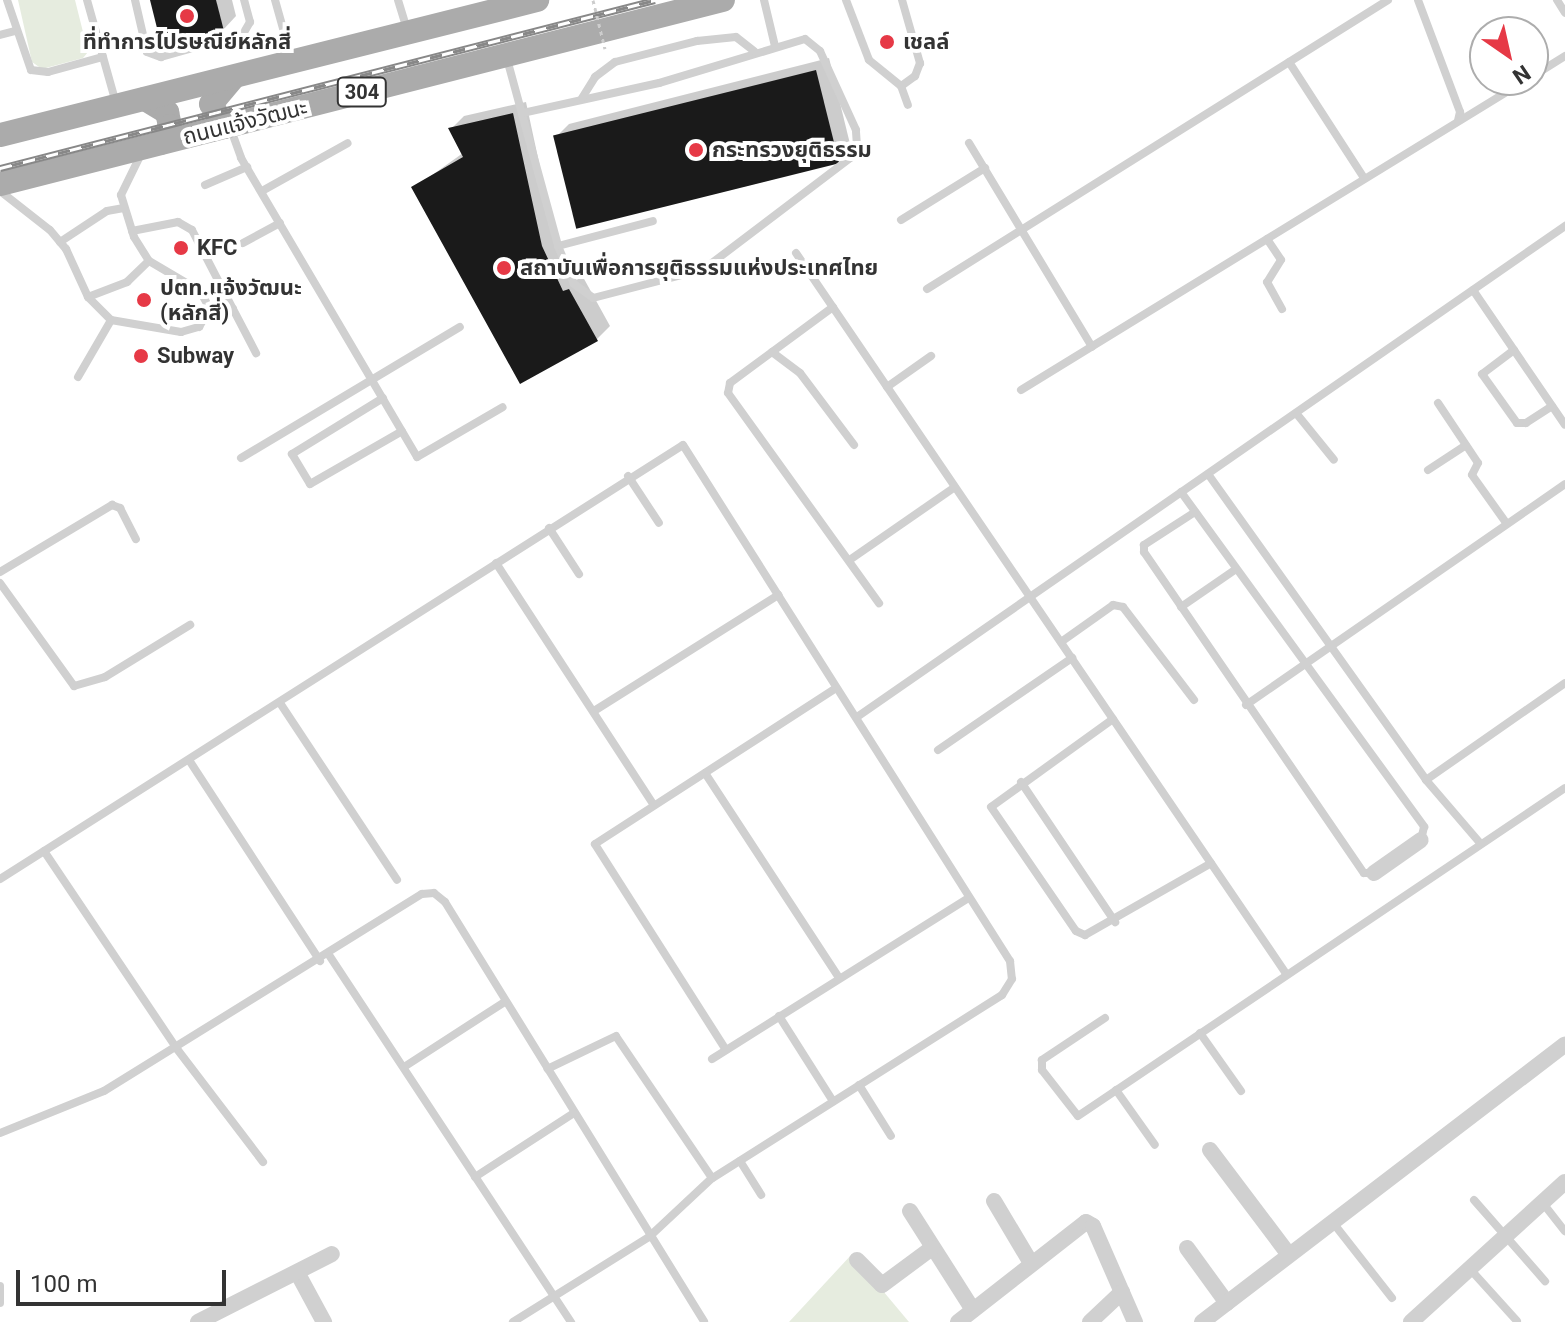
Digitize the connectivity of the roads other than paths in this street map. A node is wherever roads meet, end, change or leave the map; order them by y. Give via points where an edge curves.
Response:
1 (7, 0) edge
2 (87, 0) edge
3 (135, 0) edge
4 (244, 0) edge
5 (275, 0) edge
6 (398, 0) edge
7 (537, 0) edge
8 (723, 0) edge
9 (764, 0) edge
10 (846, 0) edge
11 (902, 0) edge
12 (1388, 0) edge
13 (1418, 0) edge
14 (1557, 0) edge
15 (1565, 13) edge
16 (15, 31) junction
17 (407, 33) junction
18 (0, 35) edge
19 (775, 46) junction
20 (754, 51) junction
21 (506, 54) junction
22 (103, 57) junction
23 (292, 62) junction
24 (1289, 62) junction
25 (234, 77) junction
26 (901, 86) junction
27 (1499, 96) edge
28 (582, 98) junction
29 (145, 99) junction
30 (908, 105) dead end
31 (117, 106) junction
32 (523, 113) junction
33 (1458, 121) junction
34 (227, 126) junction
35 (0, 135) edge
36 (348, 143) dead end
37 (969, 143) dead end
38 (153, 144) junction
39 (247, 167) junction
40 (985, 168) junction
41 (1364, 178) junction
42 (0, 184) edge
43 (205, 185) dead end
44 (0, 191) edge
45 (262, 191) junction
46 (124, 208) junction
47 (901, 220) dead end
48 (653, 221) dead end
49 (280, 223) junction
50 (1565, 226) edge
51 (1023, 230) junction
52 (132, 231) junction
53 (1267, 239) junction
54 (60, 242) junction
55 (243, 243) dead end
56 (558, 246) junction
57 (796, 253) dead end
58 (149, 261) junction
59 (927, 289) dead end
60 (1473, 290) junction
61 (88, 297) junction
62 (833, 307) junction
63 (210, 309) junction
64 (233, 309) junction
65 (1282, 309) dead end
66 (111, 320) junction
67 (460, 327) dead end
68 (1092, 347) junction
69 (1514, 350) junction
70 (772, 352) junction
71 (256, 353) dead end
72 (931, 356) dead end
73 (78, 377) dead end
74 (372, 380) junction
75 (887, 387) junction
76 (1021, 390) dead end
77 (383, 398) junction
78 (1438, 403) dead end
79 (1552, 406) junction
80 (503, 407) dead end
81 (1296, 413) junction
82 (1565, 425) edge
83 (402, 431) junction
84 (854, 445) dead end
85 (1466, 445) junction
86 (241, 458) dead end
87 (1334, 460) dead end
88 (1428, 470) dead end
89 (1208, 474) junction
90 (628, 476) junction
91 (1565, 484) edge
92 (955, 487) junction
93 (1181, 492) junction
94 (1195, 512) junction
95 (659, 523) dead end
96 (1507, 524) junction
97 (549, 528) junction
98 (136, 539) dead end
99 (851, 559) junction
100 (496, 563) junction
101 (1236, 569) junction
102 (0, 572) edge
103 (579, 574) dead end
104 (0, 583) edge
105 (778, 595) junction
106 (1029, 595) junction
107 (879, 603) dead end
108 (1181, 607) junction
109 (190, 625) dead end
110 (1061, 642) junction
111 (1329, 647) junction
112 (1072, 658) junction
113 (1303, 665) junction
114 (1565, 683) edge
115 (836, 688) junction
116 (1194, 700) dead end
117 (280, 703) junction
118 (1246, 705) junction
119 (594, 711) junction
120 (857, 717) junction
121 (1113, 719) junction
122 (938, 750) dead end
123 (189, 760) junction
124 (705, 773) junction
125 (1426, 780) junction
126 (1021, 782) junction
127 (1565, 788) edge
128 (654, 805) junction
129 (1421, 840) joint
130 (1480, 843) junction
131 (44, 851) junction
132 (1211, 863) junction
133 (1374, 873) joint
134 (0, 879) edge
135 (397, 880) dead end
136 (969, 898) junction
137 (1115, 922) junction
138 (329, 955) junction
139 (320, 961) junction
140 (1285, 972) junction
141 (839, 978) junction
142 (506, 1001) junction
143 (779, 1016) junction
144 (1105, 1018) dead end
145 (1200, 1033) junction
146 (1564, 1046) edge
147 (177, 1049) junction
148 (726, 1050) junction
149 (712, 1059) dead end
150 (404, 1067) junction
151 (547, 1069) junction
152 (859, 1085) junction
153 (1116, 1090) junction
154 (1241, 1091) dead end
155 (833, 1101) junction
156 (574, 1113) junction
157 (0, 1133) edge
158 (891, 1136) dead end
159 (1155, 1145) dead end
160 (1210, 1150) dead end
161 (740, 1161) junction
162 (263, 1162) dead end
163 (475, 1177) junction
164 (712, 1178) junction
165 (1565, 1182) edge
166 (761, 1195) dead end
167 (1474, 1200) dead end
168 (994, 1201) dead end
169 (1542, 1202) junction
170 (910, 1211) dead end
171 (1334, 1224) junction
172 (1565, 1231) edge
173 (1506, 1235) junction
174 (649, 1237) junction
175 (932, 1248) junction
176 (1187, 1248) dead end
177 (332, 1254) dead end
178 (1289, 1255) junction
179 (857, 1260) dead end
180 (1031, 1263) junction
181 (1470, 1269) junction
182 (298, 1274) junction
183 (1545, 1281) dead end
184 (0, 1286) edge
185 (1122, 1292) junction
186 (554, 1296) junction
187 (1392, 1298) dead end
188 (0, 1303) edge
189 (1227, 1303) junction
190 (973, 1310) junction
191 (228, 1316) edge
192 (1517, 1321) edge
193 (198, 1322) edge
194 (324, 1322) edge
195 (513, 1322) edge
196 (571, 1322) edge
197 (704, 1322) edge
198 (958, 1322) edge
199 (1090, 1322) edge
200 (1135, 1322) edge
201 (1202, 1322) edge
202 (1411, 1322) edge

1 - 16 lane
2 - 22 lane
3 - 4 lane via 147,52 161,57 243,34 250,22
5 - 23 lane
6 - 17 lane
7 - 17 main road, ถนนแจ้งวัฒนะ / 304
8 - 21 main road, ถนนแจ้งวัฒนะ / 304
9 - 19 lane
10 - 26 lane via 869,60
11 - 26 lane via 920,63 915,76
12 - 24 lane
13 - 33 lane via 1460,112
14 - 15 lane
16 - 18 lane
16 - 22 lane via 27,66 37,74
17 - 23 main road, ถนนแจ้งวัฒนะ / 304
19 - 20 lane
19 - 56 lane via 805,39 820,51 856,130 857,146 850,158 688,277 593,298 574,284
20 - 28 lane via 659,83
20 - 28 lane via 736,37 615,62 595,77
21 - 32 lane
21 - 34 main road, ถนนแจ้งวัฒนะ / 304
22 - 31 lane
23 - 25 main road, ถนนแจ้งวัฒนะ / 304
24 - 41 lane
24 - 51 lane
25 - 29 main road, ถนนแจ้งวัฒนะ / 304
25 - 34 main road via 211,104
26 - 30 lane
27 - 33 lane
28 - 32 lane
29 - 31 main road, ถนนแจ้งวัฒนะ / 304
29 - 38 main road via 167,112 170,126
31 - 35 main road, ถนนแจ้งวัฒนะ / 304
32 - 56 lane
33 - 41 lane
34 - 38 main road, ถนนแจ้งวัฒนะ / 304
34 - 39 lane
36 - 45 lane
37 - 40 lane
38 - 42 main road, ถนนแจ้งวัฒนะ / 304
38 - 46 lane via 123,182
39 - 43 lane
39 - 45 lane
40 - 47 lane
40 - 51 lane
41 - 53 lane
44 - 54 lane via 38,217
45 - 49 lane
46 - 52 lane
46 - 54 lane via 107,211
48 - 56 lane
49 - 55 lane
49 - 74 lane
50 - 60 lane
51 - 59 lane
51 - 68 lane
52 - 58 lane
52 - 64 lane via 178,222 192,230
53 - 65 lane via 1281,260 1267,282
53 - 68 lane
54 - 61 lane
57 - 62 lane
58 - 61 lane via 127,282
58 - 63 lane via 200,291
60 - 69 lane
60 - 81 lane
61 - 66 lane
62 - 70 lane
62 - 75 lane
63 - 64 lane
63 - 66 lane via 199,327 181,332
64 - 71 lane
66 - 73 lane
67 - 74 lane
68 - 76 lane
69 - 79 lane
69 - 79 lane via 1482,374 1517,423
70 - 84 lane via 800,373
70 - 99 lane via 730,383 728,393
72 - 75 lane
74 - 77 lane
74 - 86 lane
75 - 92 lane
77 - 83 lane
77 - 83 lane via 292,454 310,484
78 - 85 lane
79 - 82 lane
80 - 83 lane via 417,457
81 - 87 lane
81 - 89 lane
85 - 88 lane
85 - 96 lane via 1478,463 1472,475
89 - 93 lane
89 - 111 lane
90 - 95 lane
90 - 97 lane
90 - 105 lane via 674,447 687,448
91 - 96 lane
92 - 99 lane
92 - 106 lane
93 - 94 lane
93 - 106 lane
94 - 101 lane
94 - 108 lane via 1144,545
96 - 111 lane
97 - 100 lane
97 - 103 lane
98 - 102 lane via 120,508 112,505
99 - 107 lane
100 - 117 lane
100 - 119 lane
101 - 108 lane
101 - 113 lane
104 - 109 lane via 64,680 74,686 105,677
105 - 115 lane
105 - 119 lane
106 - 110 lane
106 - 120 lane
108 - 118 lane
110 - 112 lane
110 - 116 lane via 1113,605 1123,607
111 - 113 lane
111 - 125 lane
112 - 121 lane
112 - 122 lane
113 - 118 lane
113 - 129 lane via 1424,827
114 - 125 lane
115 - 120 lane
115 - 124 lane
117 - 123 lane
117 - 135 lane
118 - 133 lane via 1364,873
119 - 128 lane
120 - 136 lane
121 - 126 lane
121 - 132 lane
123 - 131 lane
123 - 139 lane
124 - 128 lane
124 - 141 lane
125 - 130 lane
126 - 137 lane
126 - 137 lane via 991,807 1076,931 1085,935
127 - 130 lane
128 - 148 lane via 599,838 596,851
129 - 133 street
130 - 140 lane
131 - 134 lane
131 - 147 lane
132 - 137 lane
132 - 140 lane
136 - 141 lane
136 - 152 lane via 1010,961 1012,979 1002,995
138 - 139 lane
138 - 142 lane via 422,894 434,893 445,902
138 - 150 lane
139 - 147 lane
140 - 145 lane
141 - 143 lane
142 - 150 lane
142 - 151 lane
143 - 148 lane
143 - 155 lane
144 - 153 lane via 1042,1060 1042,1070 1078,1116
145 - 153 lane
145 - 154 lane
146 - 171 street
147 - 157 lane via 104,1091
147 - 162 lane
148 - 149 lane
150 - 163 lane
151 - 156 lane
151 - 164 lane via 616,1036
152 - 155 lane
152 - 158 lane
153 - 159 lane
155 - 161 lane
156 - 163 lane
156 - 174 lane
160 - 178 street
161 - 164 lane
161 - 166 lane
163 - 186 lane
164 - 174 lane
165 - 169 street
167 - 173 lane
168 - 180 street
169 - 172 lane
169 - 173 street
170 - 175 street
171 - 178 street
171 - 187 lane
173 - 181 street
173 - 183 lane
174 - 186 lane
174 - 197 lane
175 - 179 street via 882,1285
175 - 190 street
176 - 189 street
177 - 182 street
178 - 189 street
180 - 185 street via 1086,1222 1093,1226
180 - 190 street
181 - 192 lane
181 - 202 street
182 - 191 street
182 - 194 street
184 - 188 lane
185 - 199 street
185 - 200 street
186 - 195 lane
186 - 196 lane
189 - 201 street
190 - 198 street
191 - 193 street

